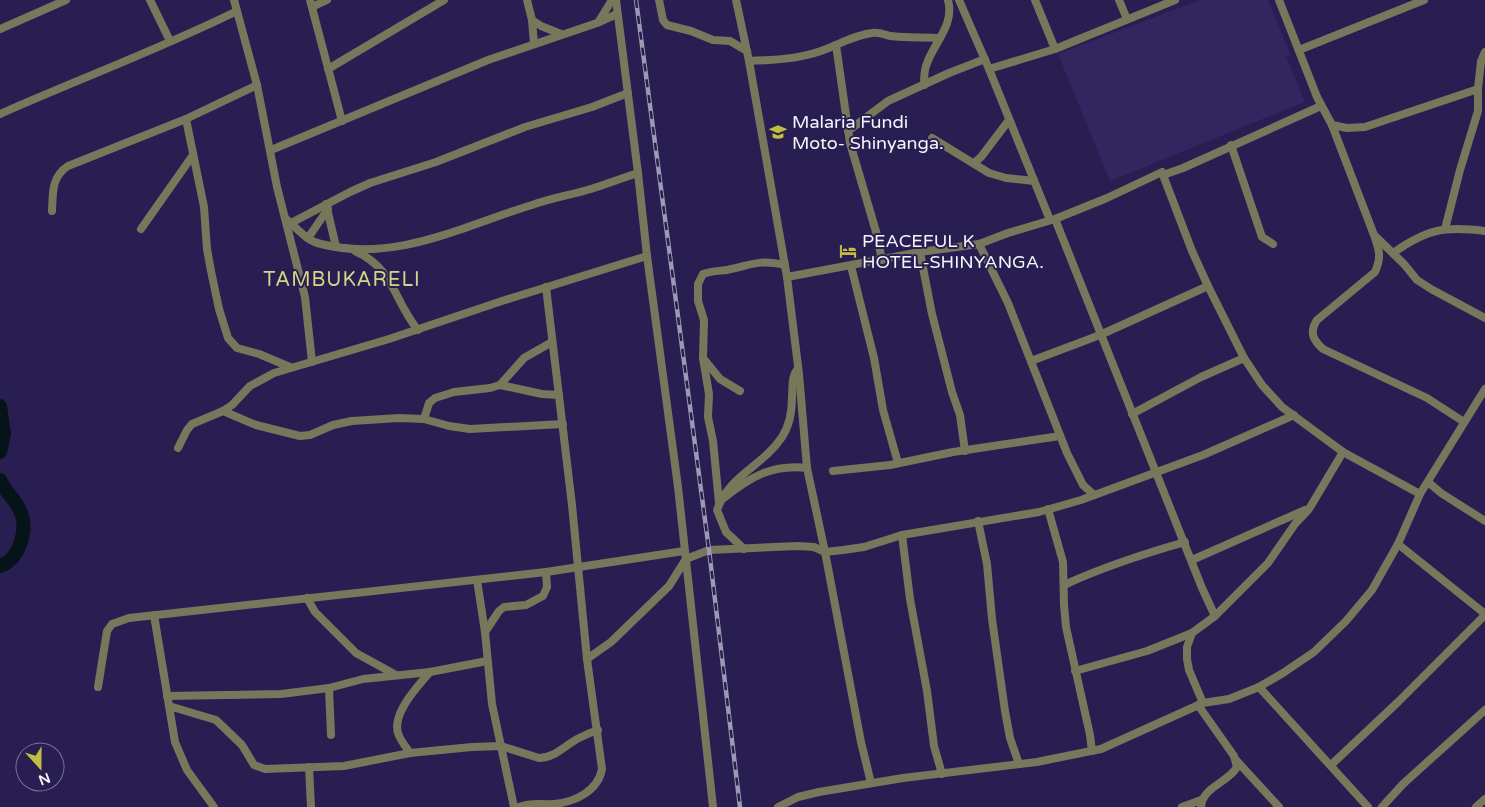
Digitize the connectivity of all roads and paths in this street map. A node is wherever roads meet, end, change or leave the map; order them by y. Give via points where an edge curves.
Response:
1 (66, 0) edge
2 (150, 0) edge
3 (234, 0) edge
4 (327, 0) edge
5 (444, 0) edge
6 (527, 0) edge
7 (614, 0) edge
8 (658, 0) edge
9 (736, 0) edge
10 (948, 0) edge
11 (959, 0) edge
12 (1035, 0) edge
13 (1119, 0) edge
14 (1175, 0) edge
15 (1279, 0) edge
16 (1424, 0) edge
17 (311, 4) edge
18 (238, 12) junction
19 (618, 14) junction
20 (532, 20) junction
21 (1127, 20) junction
22 (597, 23) junction
23 (0, 29) edge
24 (561, 34) junction
25 (940, 38) junction
26 (170, 41) junction
27 (534, 44) junction
28 (836, 45) junction
29 (1054, 48) junction
30 (1299, 50) junction
31 (747, 51) junction
32 (1485, 52) edge
33 (985, 59) junction
34 (749, 61) junction
35 (328, 69) junction
36 (989, 69) junction
37 (257, 85) junction
38 (924, 85) junction
39 (1478, 89) junction
40 (628, 93) junction
41 (1321, 106) junction
42 (0, 114) edge
43 (186, 119) junction
44 (1009, 120) junction
45 (342, 121) junction
46 (1332, 125) junction
47 (848, 131) junction
48 (932, 138) dead end
49 (1231, 145) junction
50 (271, 150) junction
51 (193, 155) junction
52 (974, 162) junction
53 (638, 173) junction
54 (1164, 175) junction
55 (1034, 181) junction
56 (327, 206) junction
57 (52, 211) dead end
58 (288, 220) junction
59 (1052, 220) junction
60 (141, 229) dead end
61 (1445, 229) junction
62 (1485, 231) edge
63 (1374, 235) junction
64 (308, 238) junction
65 (979, 244) junction
66 (1273, 244) dead end
67 (336, 247) junction
68 (353, 250) junction
69 (920, 252) junction
70 (1393, 253) junction
71 (647, 256) junction
72 (882, 260) junction
73 (785, 265) junction
74 (851, 266) junction
75 (787, 277) junction
76 (1208, 286) junction
77 (546, 287) junction
78 (1485, 318) edge
79 (418, 330) junction
80 (1100, 335) junction
81 (552, 342) junction
82 (703, 358) junction
83 (1244, 358) junction
84 (1031, 361) junction
85 (312, 362) junction
86 (290, 367) junction
87 (798, 368) junction
88 (500, 385) junction
89 (1485, 388) edge
90 (740, 391) dead end
91 (559, 395) junction
92 (223, 411) junction
93 (1132, 414) junction
94 (1294, 415) junction
95 (424, 418) junction
96 (1464, 422) junction
97 (563, 424) junction
98 (1060, 436) junction
99 (178, 448) dead end
100 (965, 451) junction
101 (1343, 452) junction
102 (898, 464) junction
103 (807, 468) junction
104 (833, 471) dead end
105 (1156, 472) junction
106 (1428, 482) junction
107 (1420, 494) junction
108 (1094, 495) junction
109 (719, 503) junction
110 (1309, 508) junction
111 (1048, 509) junction
112 (978, 521) junction
113 (1485, 521) edge
114 (902, 535) junction
115 (1184, 542) junction
116 (1398, 544) junction
117 (744, 549) junction
118 (684, 550) junction
119 (825, 552) junction
120 (686, 560) junction
121 (1192, 560) junction
122 (579, 568) junction
123 (546, 572) junction
124 (477, 580) junction
125 (1064, 585) junction
126 (307, 598) junction
127 (154, 615) junction
128 (1485, 615) edge
129 (1215, 616) junction
130 (485, 632) junction
131 (1192, 633) junction
132 (587, 659) junction
133 (486, 661) junction
134 (1075, 671) junction
135 (430, 672) junction
136 (396, 675) junction
137 (98, 687) dead end
138 (1259, 687) junction
139 (329, 688) junction
140 (166, 696) junction
141 (1201, 704) junction
142 (169, 706) junction
143 (1485, 710) edge
144 (598, 730) junction
145 (331, 735) dead end
146 (501, 746) junction
147 (1092, 751) junction
148 (410, 753) junction
149 (1236, 760) junction
150 (1019, 764) junction
151 (1331, 765) junction
152 (309, 767) junction
153 (942, 774) junction
154 (871, 783) junction
155 (1485, 799) edge
156 (1201, 804) edge
157 (214, 807) edge
158 (311, 807) edge
159 (514, 807) edge
160 (519, 807) edge
161 (713, 807) edge
162 (778, 807) edge
163 (1182, 807) edge
164 (1278, 807) edge
165 (1368, 807) edge
166 (1382, 807) edge
167 (1476, 807) edge

1 - 23 street
2 - 26 street
3 - 18 street
4 - 17 street
5 - 35 street
6 - 20 street
7 - 19 street
7 - 22 street
8 - 31 street via 667,25 713,40 730,41
9 - 31 street
10 - 25 street via 949,18
11 - 33 street
12 - 29 street
13 - 21 street
14 - 21 street
15 - 30 street
16 - 30 street
17 - 35 street
18 - 26 street
18 - 37 street
19 - 22 street
19 - 40 street
20 - 24 street
20 - 27 street
21 - 29 street
22 - 24 street
24 - 27 street
25 - 28 street via 890,36 880,32
25 - 38 street via 926,66
26 - 42 street
27 - 45 street via 439,79
28 - 34 street via 778,60
28 - 47 street
29 - 36 street
30 - 41 street
31 - 34 street
32 - 39 street
33 - 36 street
33 - 38 street
34 - 73 street
35 - 45 street
36 - 44 street
37 - 43 street
37 - 50 street
38 - 47 street via 888,101
39 - 46 street via 1365,127
39 - 61 street via 1478,110
40 - 53 street
40 - 56 street via 383,178
41 - 46 street
41 - 49 street
43 - 51 street
43 - 57 street via 64,169 53,185
44 - 52 street
44 - 55 street
45 - 50 street
46 - 63 street
47 - 72 street
48 - 52 street
49 - 54 street
49 - 66 street via 1262,237
50 - 58 street
51 - 60 street
51 - 86 street via 204,207 210,264 228,338 237,348
52 - 55 street via 995,176
53 - 68 street via 533,204 428,241 399,248
53 - 71 street
54 - 59 street via 1162,172
54 - 76 street
55 - 59 street
56 - 58 street
56 - 64 street
56 - 67 street
58 - 64 street
58 - 85 street via 305,297
59 - 65 street
59 - 80 street
61 - 62 street
61 - 70 street via 1425,233
63 - 70 street
63 - 96 street via 1380,261 1375,272 1317,320 1312,335 1324,349 1427,398
64 - 67 street
65 - 69 street
65 - 84 street via 1008,302
67 - 68 street
68 - 79 street via 366,256 388,277
69 - 72 street
69 - 100 street via 932,314 960,415
70 - 78 street via 1417,280
71 - 77 street
71 - 118 street
72 - 74 street
73 - 75 street
73 - 82 street via 758,262 703,274 698,292 704,320
74 - 75 street
74 - 102 street
75 - 87 street
76 - 80 street
76 - 83 street
77 - 79 street
77 - 81 street
79 - 85 street
80 - 84 street
80 - 93 street
81 - 88 street via 524,358
81 - 91 street
82 - 90 street via 720,379
82 - 109 street
83 - 93 street
83 - 94 street via 1262,385
84 - 98 street
85 - 86 street
86 - 92 street via 260,379
87 - 103 street
87 - 109 street via 792,381 790,422 783,436 772,450 732,483
88 - 91 street
88 - 95 street via 443,395 430,403
89 - 96 street
91 - 97 street
92 - 95 street via 256,425 300,436 352,421
92 - 99 street via 192,424
93 - 105 street
94 - 101 street
94 - 105 street via 1203,456
95 - 97 street via 470,430
96 - 106 street
97 - 122 street
98 - 100 street
98 - 108 street via 1083,485
100 - 102 street
101 - 107 street
101 - 110 street
102 - 104 street
103 - 109 street via 793,466 766,472 746,481
103 - 119 street
105 - 108 street
105 - 115 street
106 - 107 street
106 - 113 street
107 - 116 street
108 - 111 street
109 - 117 street via 716,510 726,532
110 - 121 street
110 - 129 street via 1268,563
111 - 112 street
111 - 125 street via 1063,562
112 - 114 street
112 - 150 street via 987,564 1005,711
114 - 119 street via 864,547
114 - 153 street via 934,746
115 - 121 street
115 - 125 street via 1101,568
116 - 128 street
116 - 138 street via 1372,590 1346,621 1314,652
117 - 119 street via 798,546
117 - 120 street via 709,550
118 - 120 street
118 - 122 street
119 - 154 street
120 - 132 street via 669,586 611,642
120 - 161 street
121 - 129 street
122 - 123 street
122 - 132 street
123 - 124 street
123 - 130 street via 547,587 543,596 526,605 499,610
124 - 126 street
124 - 130 street
125 - 134 street via 1066,627
126 - 127 street
126 - 136 street via 316,612 356,653
127 - 137 street via 112,624 104,644
127 - 140 street
128 - 151 street
129 - 131 street
130 - 133 street
131 - 134 street via 1147,651
131 - 141 street via 1187,659
132 - 144 street
133 - 135 street
133 - 146 street
134 - 147 street
135 - 136 street
135 - 148 street via 398,718 398,734
136 - 139 street
138 - 141 street via 1229,699
138 - 151 street
139 - 140 street via 282,694
139 - 145 street
140 - 142 street
141 - 147 street
141 - 149 street
142 - 152 street via 216,720 242,745 259,768
142 - 157 street via 175,742 183,762
143 - 166 street
144 - 146 street via 545,758
144 - 160 street via 602,769 594,787 581,796 555,804
146 - 148 street
146 - 159 street
147 - 150 street
148 - 152 street via 344,766
149 - 156 street via 1237,767 1232,775 1204,795
149 - 164 street
150 - 153 street
151 - 165 street
152 - 158 street
153 - 154 street
154 - 162 street via 798,797
155 - 167 street
156 - 163 street

